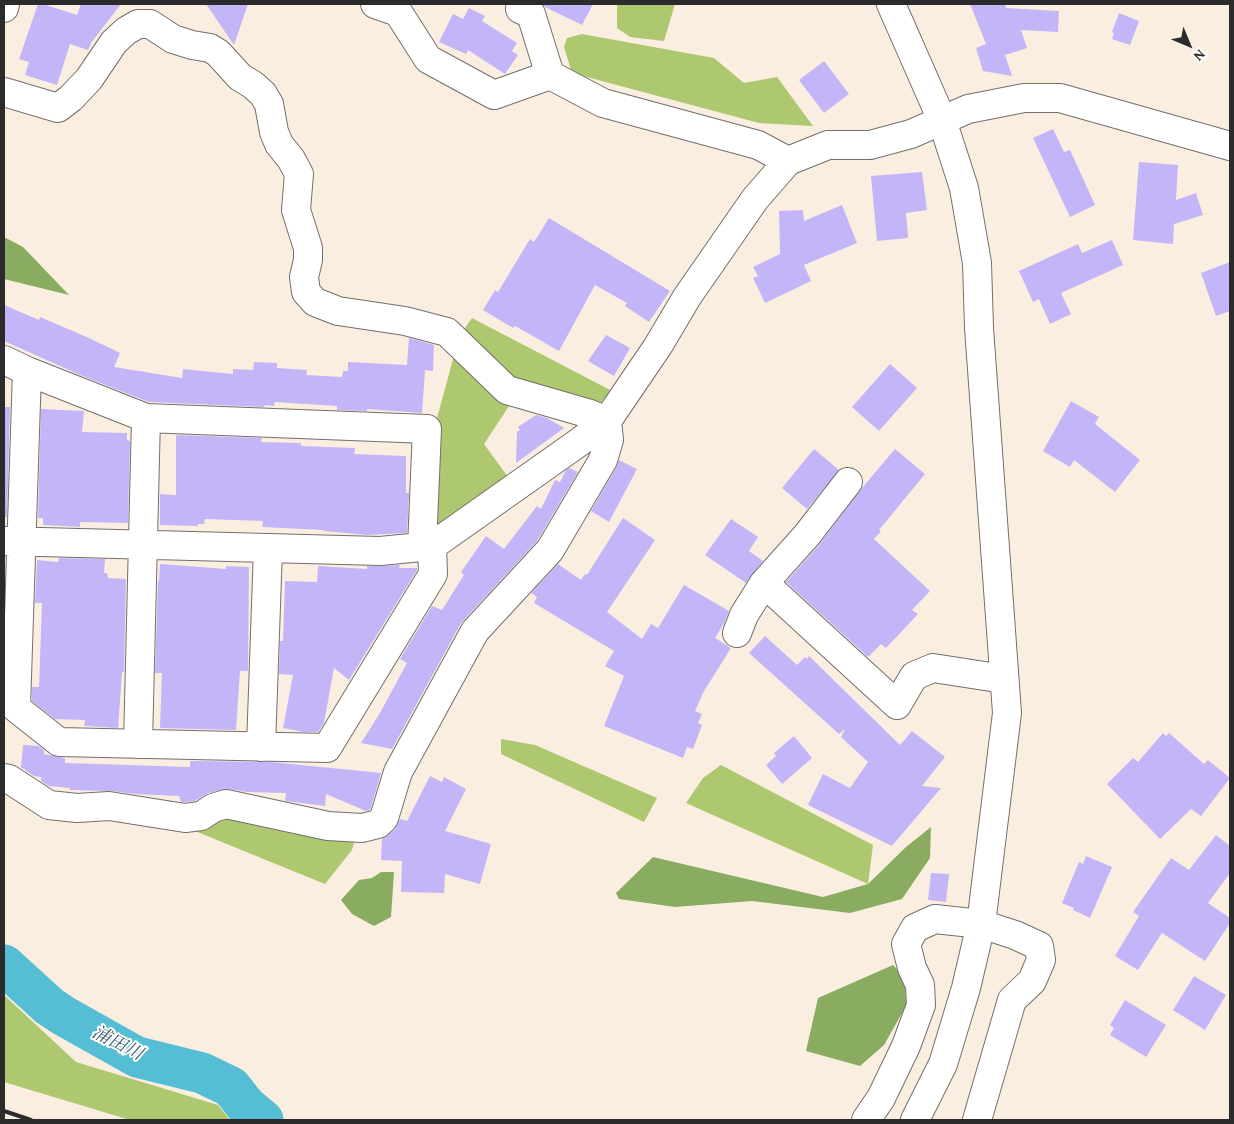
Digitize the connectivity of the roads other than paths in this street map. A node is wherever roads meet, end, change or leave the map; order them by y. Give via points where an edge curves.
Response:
1 (5, 4) edge
2 (375, 4) edge
3 (522, 4) edge
4 (891, 4) edge
5 (4, 8) edge
6 (550, 75) junction
7 (4, 92) edge
8 (942, 120) junction
9 (1230, 146) edge
10 (788, 161) junction
11 (15, 366) edge
12 (146, 418) junction
13 (607, 421) junction
14 (848, 482) dead end
15 (13, 541) edge
16 (143, 545) junction
17 (427, 547) junction
18 (268, 548) junction
19 (764, 583) junction
20 (737, 633) dead end
21 (1004, 679) junction
22 (10, 708) edge
23 (138, 744) junction
24 (261, 747) junction
25 (4, 778) edge
26 (981, 924) junction
27 (866, 1120) edge
28 (915, 1120) edge
29 (977, 1120) edge

1 - 5 street
2 - 6 street via 398,12 428,59 494,95
3 - 6 street via 520,9 531,14
4 - 8 street
6 - 10 street via 603,103 758,145
7 - 13 street via 58,108 90,79 114,42 138,24 150,24 173,39 210,48 263,94 270,104 279,144 299,174 296,210 308,248 304,277 306,292 315,302 338,311 405,321 446,332 507,390
8 - 9 street via 997,102 1060,98
8 - 10 street via 870,145 828,145
8 - 21 street via 964,188 977,263
10 - 13 street via 755,199
11 - 12 street
11 - 15 street
12 - 16 street
12 - 17 street via 427,429
13 - 17 street
13 - 25 street via 609,440 602,460 567,524 550,550 475,631 398,772 384,818 378,824 362,828 328,826 226,804 201,816 186,818 109,806 77,808 49,805
14 - 19 street
15 - 16 street
15 - 22 street
16 - 18 street
16 - 23 street
17 - 18 street via 380,551
17 - 24 street via 434,574 327,748
18 - 24 street
19 - 20 street
19 - 21 street via 897,705 914,676 933,668
21 - 26 street via 1007,713
22 - 23 street via 59,742
23 - 24 street
26 - 27 street via 934,919 916,928 906,944 920,985 921,1005 906,1046
26 - 28 street via 966,988 942,1064
26 - 29 street via 1039,946 1041,960 1032,981 1012,1000

